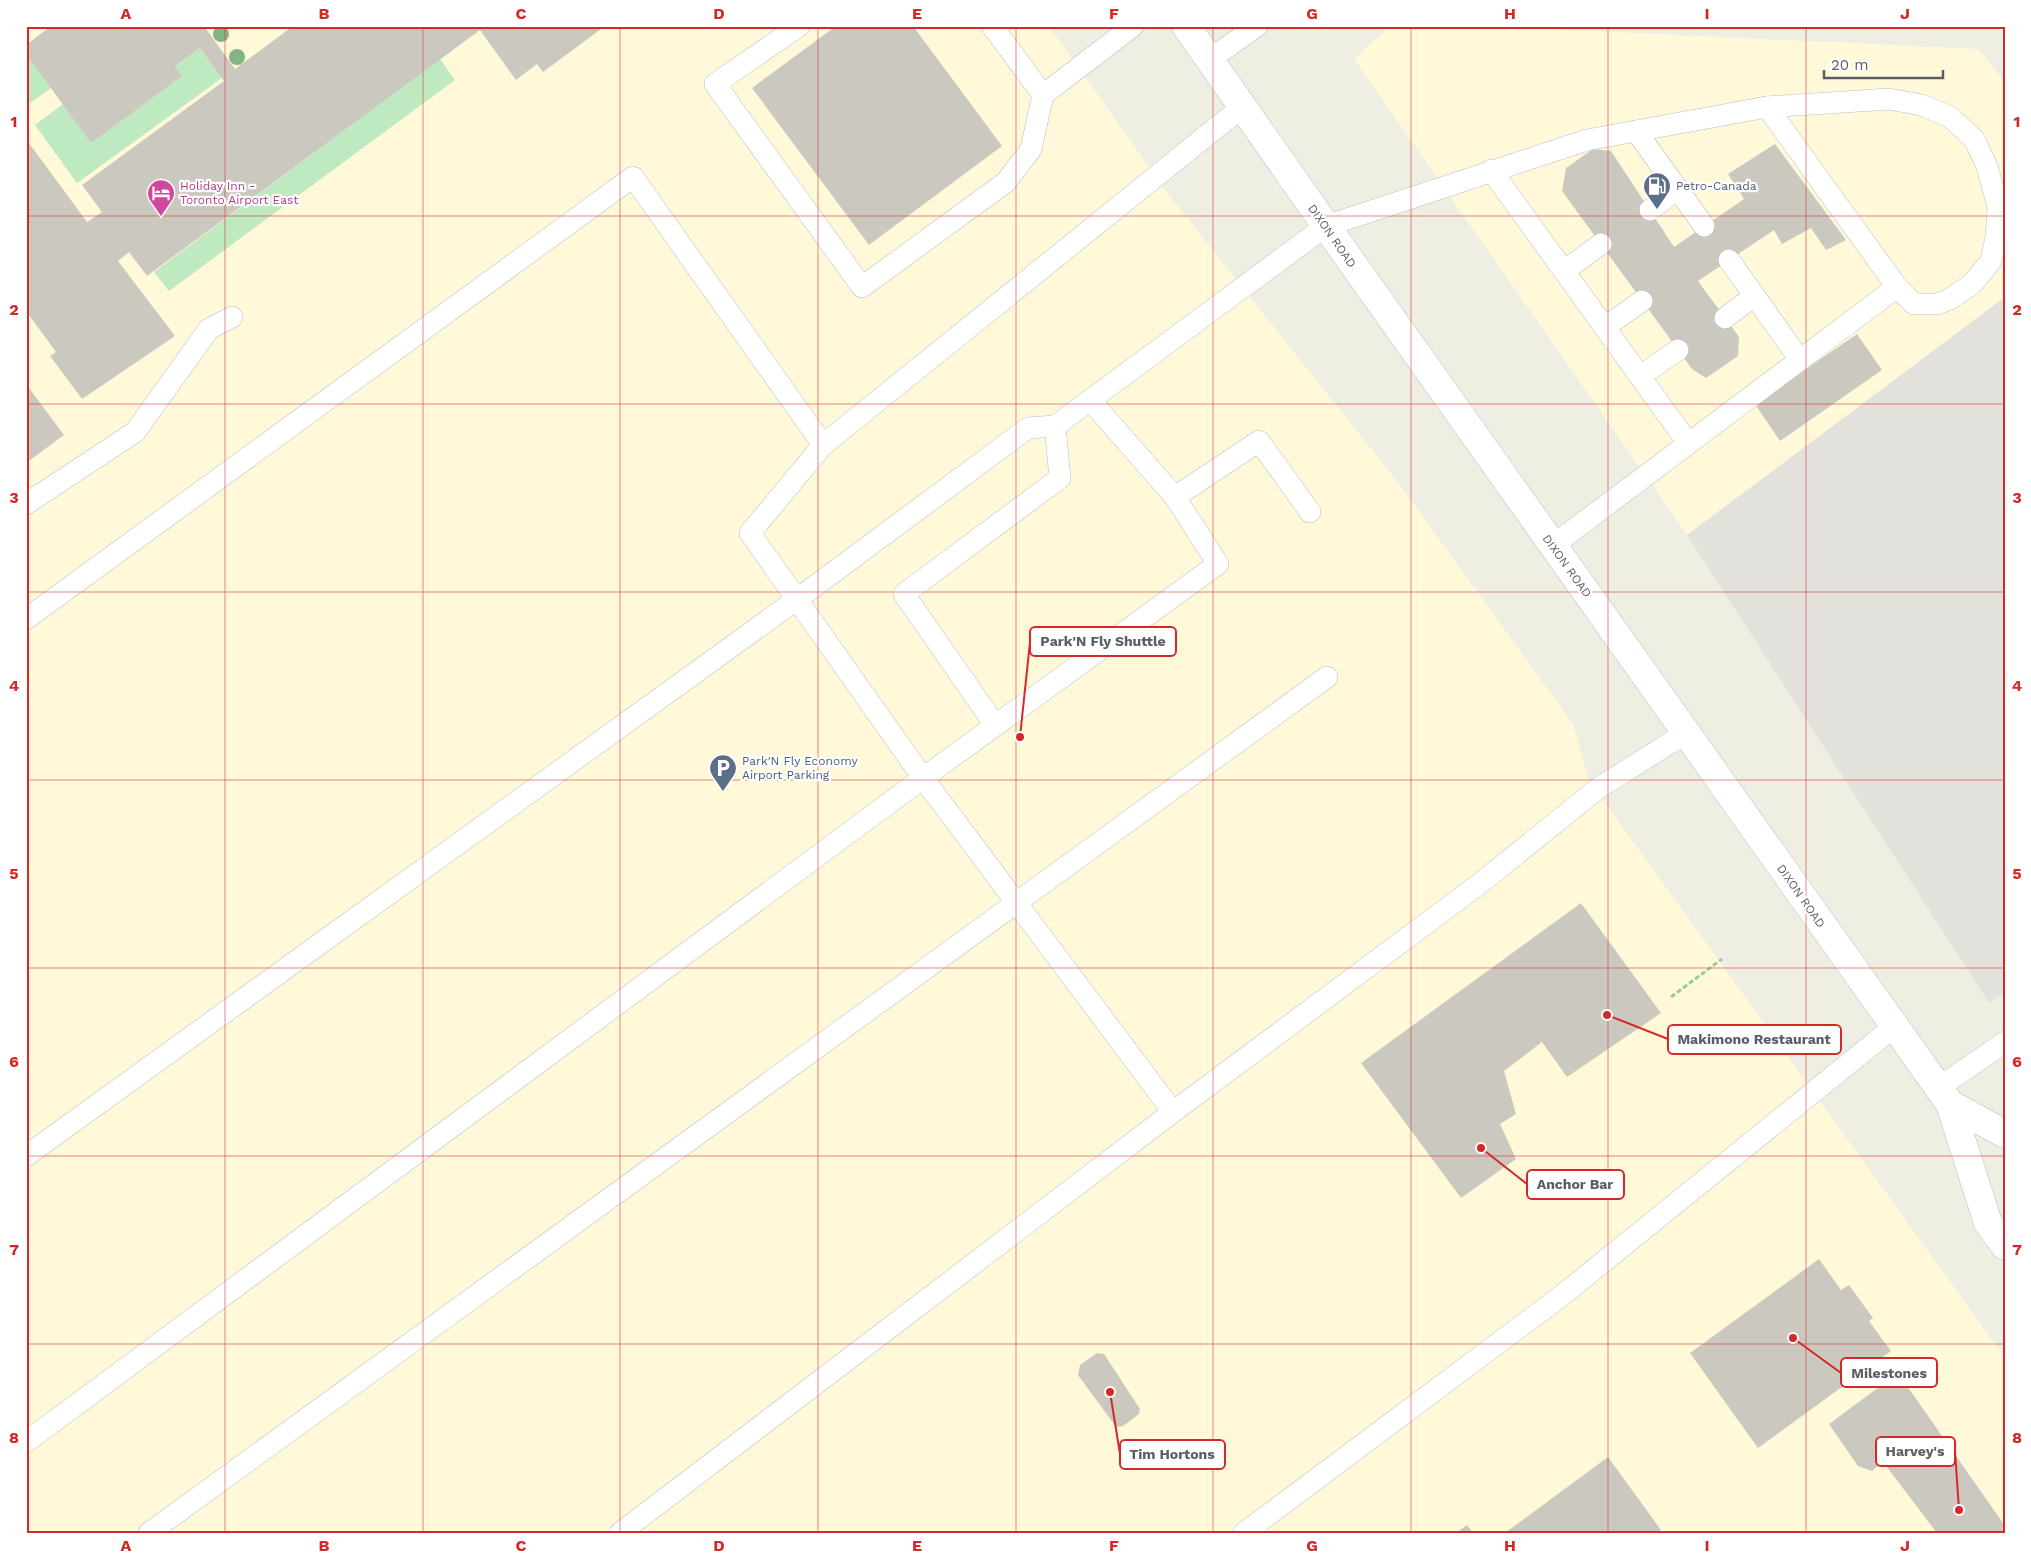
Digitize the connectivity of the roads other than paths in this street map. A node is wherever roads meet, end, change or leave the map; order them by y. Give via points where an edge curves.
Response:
1 (798, 26) edge
2 (992, 26) edge
3 (1133, 26) edge
4 (1186, 26) edge
5 (1257, 26) edge
6 (1210, 60) junction
7 (1043, 95) junction
8 (1242, 107) junction
9 (1767, 107) junction
10 (1636, 131) junction
11 (1491, 170) junction
12 (1678, 189) junction
13 (1650, 210) dead end
14 (1326, 226) junction
15 (1704, 226) dead end
16 (1601, 244) dead end
17 (1729, 260) dead end
18 (1564, 271) junction
19 (1897, 287) junction
20 (1754, 296) junction
21 (1642, 301) dead end
22 (232, 317) dead end
23 (1725, 318) dead end
24 (1605, 327) junction
25 (1678, 350) dead end
26 (1800, 360) junction
27 (1640, 376) junction
28 (1090, 400) junction
29 (1055, 426) junction
30 (1688, 443) junction
31 (822, 445) junction
32 (1175, 497) junction
33 (26, 504) edge
34 (1310, 512) dead end
35 (1552, 546) junction
36 (796, 600) junction
37 (26, 619) edge
38 (1327, 677) dead end
39 (995, 725) junction
40 (1686, 733) junction
41 (923, 778) junction
42 (1016, 903) junction
43 (1895, 1026) junction
44 (2005, 1042) edge
45 (1944, 1096) junction
46 (1173, 1112) junction
47 (2005, 1134) edge
48 (26, 1156) edge
49 (2005, 1246) edge
50 (26, 1442) edge
51 (150, 1533) edge
52 (620, 1533) edge
53 (1244, 1533) edge

1 - 7 lane via 715,84 862,287 1006,182 1032,149
2 - 7 lane
3 - 7 lane
4 - 6 main road, DIXON ROAD
5 - 6 lane
6 - 8 main road, DIXON ROAD
8 - 14 main road, DIXON ROAD
8 - 31 lane
9 - 10 lane
9 - 19 lane
9 - 19 lane via 1889,99 1922,105 1950,117 1974,139 1987,166 1998,207 1991,262 1972,284 1938,304 1914,304
10 - 11 lane via 1587,140
10 - 12 lane
11 - 14 lane
11 - 18 lane
12 - 13 lane
12 - 15 lane
14 - 28 lane
14 - 35 main road, DIXON ROAD
16 - 18 lane
17 - 20 lane
18 - 24 lane
19 - 26 lane
20 - 23 lane
20 - 26 lane
21 - 24 lane
22 - 33 lane via 209,329 135,432
24 - 27 lane
25 - 27 lane
26 - 30 lane
27 - 30 lane
28 - 29 lane
28 - 32 lane
29 - 36 lane via 1028,428
29 - 39 lane via 1060,478 904,594
30 - 35 lane
31 - 36 lane via 750,532
31 - 37 lane via 633,177
32 - 34 lane via 1259,441
32 - 39 lane via 1218,564
35 - 40 main road, DIXON ROAD
36 - 41 lane
36 - 48 lane
38 - 42 lane
39 - 41 lane
40 - 43 main road, DIXON ROAD
40 - 46 lane via 1600,787 1478,885
41 - 42 lane
41 - 50 lane
42 - 46 lane
42 - 51 lane
43 - 45 main road, DIXON ROAD
43 - 53 lane via 1560,1297
44 - 45 lane
45 - 47 main road, DIXON ROAD
45 - 49 main road, DIXON ROAD via 1988,1223
46 - 52 lane

